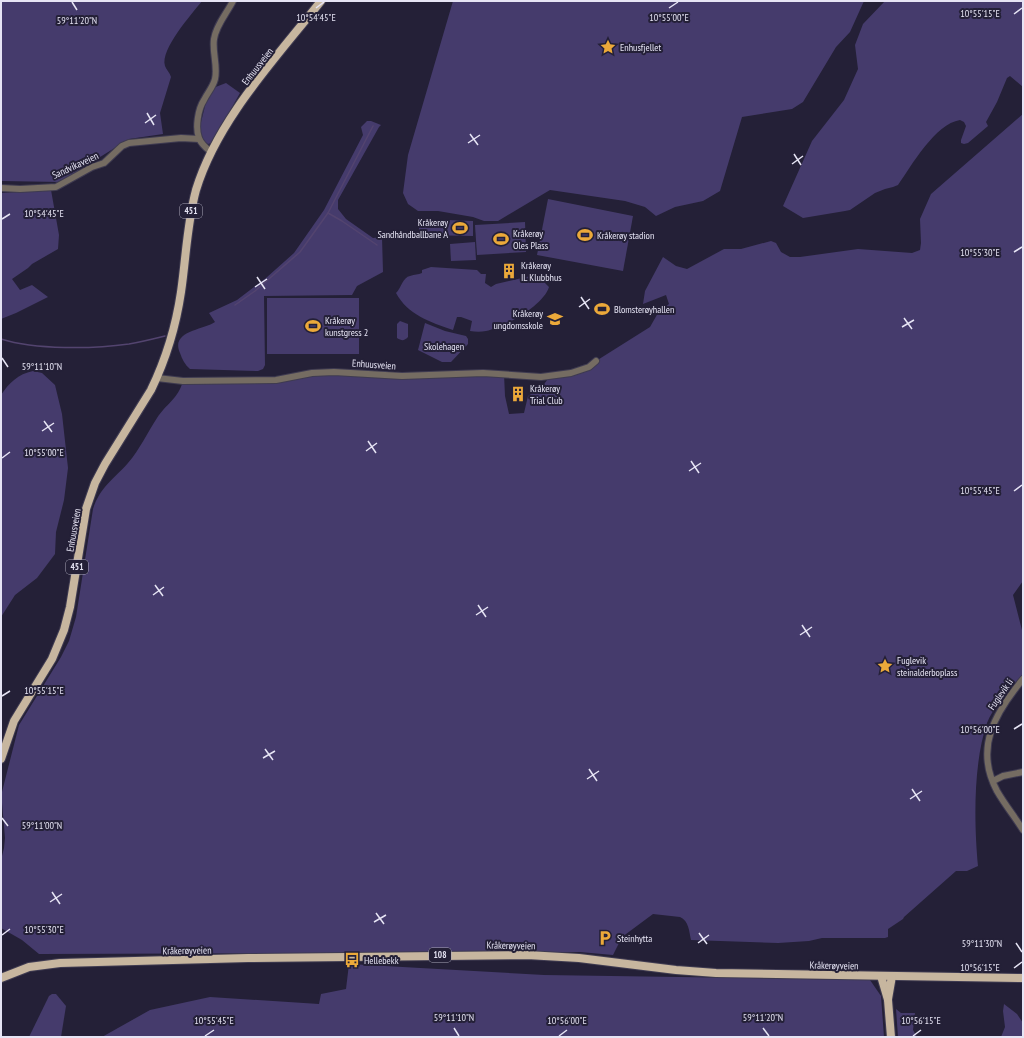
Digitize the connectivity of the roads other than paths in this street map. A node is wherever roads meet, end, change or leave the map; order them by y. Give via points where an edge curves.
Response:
1 (233, 1) edge
2 (321, 1) edge
3 (199, 139) junction
4 (211, 152) junction
5 (1, 188) edge
6 (596, 362) dead end
7 (157, 378) junction
8 (1023, 679) edge
9 (1, 758) edge
10 (1023, 772) edge
11 (993, 781) junction
12 (1023, 830) edge
13 (881, 976) junction
14 (892, 976) junction
15 (1, 978) edge
16 (1023, 978) edge
17 (888, 1000) junction
18 (891, 1037) edge

1 - 3 street via 214,37 216,77 201,105 197,129
2 - 4 main road, Enhuusveien / 451 via 239,105
3 - 4 street
3 - 5 street, Sandvikaveien via 180,138 129,143 122,146 104,164 56,187
4 - 7 main road, Enhuusveien / 451 via 194,199 176,319
6 - 7 street, Enhuusveien via 572,372 541,377 483,373 402,376 334,372 312,373 276,380 183,381
7 - 9 main road, Enhuusveien / 451 via 95,483 86,509 64,630 52,659 14,721
8 - 11 street, Fuglevik li via 1009,696 990,731 987,757
10 - 11 street
11 - 12 street, Fuglevik li
13 - 14 main road, Kråkerøyveien / 108
13 - 15 main road, Kråkerøyveien / 108 via 716,973 557,956 497,954 60,963 29,967
13 - 17 main road
14 - 16 main road, Kråkerøyveien / 108
14 - 17 main road
17 - 18 main road

